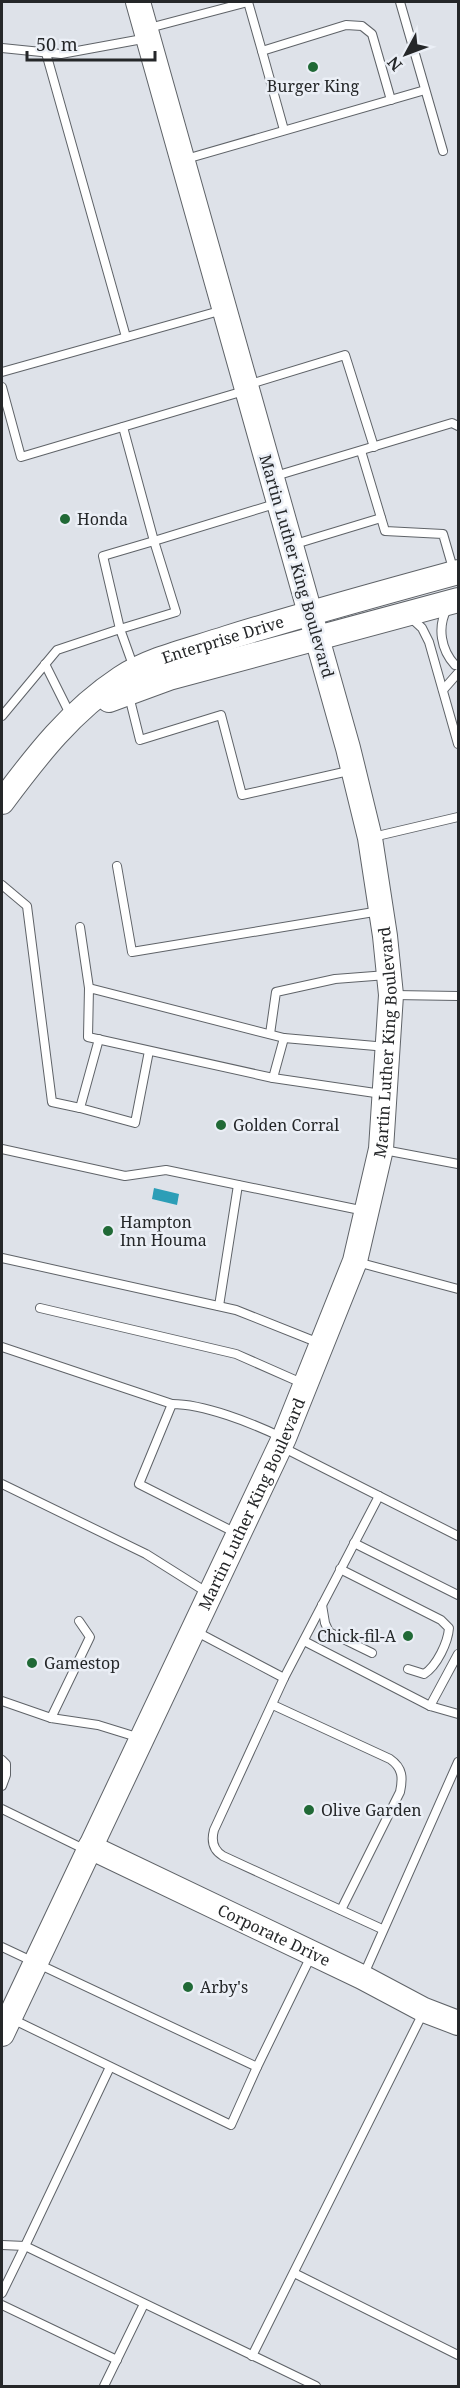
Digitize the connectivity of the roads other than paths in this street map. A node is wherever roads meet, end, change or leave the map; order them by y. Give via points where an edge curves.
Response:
1 (138, 2) edge
2 (400, 2) edge
3 (147, 33) junction
4 (2, 48) edge
5 (262, 51) junction
6 (46, 53) junction
7 (425, 90) junction
8 (391, 100) junction
9 (284, 130) junction
10 (443, 151) dead end
11 (182, 160) junction
12 (224, 309) junction
13 (126, 337) junction
14 (2, 372) edge
15 (2, 387) edge
16 (247, 387) junction
17 (459, 426) edge
18 (123, 427) junction
19 (375, 447) junction
20 (361, 451) junction
21 (272, 477) junction
22 (279, 503) junction
23 (381, 518) junction
24 (154, 541) junction
25 (291, 545) junction
26 (457, 572) edge
27 (455, 601) edge
28 (310, 612) junction
29 (406, 614) junction
30 (120, 628) junction
31 (317, 638) junction
32 (45, 664) junction
33 (459, 665) edge
34 (459, 673) edge
35 (132, 681) junction
36 (443, 690) junction
37 (2, 716) edge
38 (71, 717) junction
39 (459, 744) edge
40 (353, 769) junction
41 (8, 789) edge
42 (459, 817) edge
43 (370, 838) junction
44 (117, 866) dead end
45 (2, 885) edge
46 (381, 911) junction
47 (81, 927) dead end
48 (390, 985) junction
49 (89, 988) junction
50 (459, 996) edge
51 (270, 1034) junction
52 (284, 1038) junction
53 (99, 1039) junction
54 (387, 1047) junction
55 (149, 1051) junction
56 (273, 1078) junction
57 (384, 1095) junction
58 (80, 1108) junction
59 (2, 1149) edge
60 (381, 1149) junction
61 (459, 1164) edge
62 (238, 1185) junction
63 (367, 1212) junction
64 (2, 1258) edge
65 (355, 1262) junction
66 (459, 1288) edge
67 (219, 1306) junction
68 (40, 1308) dead end
69 (323, 1344) junction
70 (2, 1347) edge
71 (307, 1386) junction
72 (172, 1404) junction
73 (282, 1442) junction
74 (2, 1484) edge
75 (379, 1496) junction
76 (239, 1535) junction
77 (459, 1536) edge
78 (354, 1543) junction
79 (340, 1569) junction
80 (210, 1594) junction
81 (459, 1595) edge
82 (322, 1605) junction
83 (79, 1621) dead end
84 (192, 1629) junction
85 (304, 1641) junction
86 (372, 1653) dead end
87 (459, 1654) edge
88 (408, 1669) dead end
89 (284, 1678) junction
90 (2, 1701) edge
91 (273, 1705) junction
92 (430, 1706) junction
93 (459, 1714) edge
94 (51, 1718) junction
95 (141, 1739) junction
96 (2, 1760) edge
97 (459, 1762) edge
98 (2, 1786) edge
99 (2, 1809) edge
100 (89, 1849) junction
101 (341, 1910) junction
102 (382, 1929) junction
103 (2, 1947) edge
104 (312, 1954) junction
105 (35, 1963) junction
106 (362, 1977) junction
107 (424, 2010) junction
108 (459, 2023) edge
109 (5, 2026) edge
110 (110, 2067) junction
111 (257, 2067) junction
112 (2, 2245) edge
113 (25, 2247) junction
114 (294, 2273) junction
115 (2, 2293) edge
116 (2, 2304) edge
117 (144, 2304) junction
118 (459, 2355) edge
119 (252, 2356) junction
120 (117, 2360) junction
121 (104, 2386) edge
122 (316, 2386) edge

1 - 3 main road, Martin Luther King Boulevard
2 - 7 lane
3 - 5 lane via 248,2
3 - 6 lane via 61,54
3 - 11 main road, Martin Luther King Boulevard
4 - 6 lane
5 - 8 lane via 346,25 362,26 372,34
5 - 9 lane
6 - 13 lane
7 - 8 lane
7 - 10 lane
8 - 9 lane
9 - 11 lane
11 - 12 main road, Martin Luther King Boulevard
12 - 13 lane
12 - 16 main road, Martin Luther King Boulevard
13 - 14 lane
15 - 18 lane via 21,457
16 - 18 lane
16 - 19 lane via 345,355
16 - 21 main road, Martin Luther King Boulevard
17 - 19 lane via 452,423
18 - 24 lane
19 - 20 lane
20 - 21 lane
20 - 23 lane
21 - 22 main road, Martin Luther King Boulevard
22 - 24 lane
22 - 25 main road, Martin Luther King Boulevard
23 - 25 lane
23 - 26 lane via 385,531 443,534
24 - 30 lane via 103,556
24 - 30 lane via 176,612
25 - 28 main road, Martin Luther King Boulevard
26 - 28 main road, Enterprise Drive
27 - 29 main road, Enterprise Drive
27 - 33 lane via 440,620 446,656
28 - 31 main road, Martin Luther King Boulevard
28 - 35 main road, Enterprise Drive via 154,661
29 - 31 main road, Enterprise Drive
29 - 36 lane via 423,628
30 - 32 lane via 57,650
30 - 35 lane
31 - 35 main road, Enterprise Drive via 169,678
31 - 40 main road, Martin Luther King Boulevard
32 - 37 lane
32 - 38 lane
34 - 36 lane
35 - 38 main road, Enterprise Drive via 107,688
35 - 40 lane via 140,740 221,715 242,795
36 - 39 lane
38 - 41 main road, Enterprise Drive
40 - 43 main road, Martin Luther King Boulevard
42 - 43 lane
43 - 46 main road, Martin Luther King Boulevard
44 - 46 lane via 132,952
45 - 58 lane via 27,906 51,1102
46 - 48 main road, Martin Luther King Boulevard
47 - 49 lane
48 - 50 lane
48 - 51 lane via 335,979 276,992
48 - 54 main road, Martin Luther King Boulevard
49 - 51 lane
49 - 53 lane via 88,1037
51 - 52 lane
52 - 54 lane
52 - 56 lane
53 - 55 lane
53 - 58 lane
54 - 57 main road, Martin Luther King Boulevard
55 - 56 lane
55 - 58 lane via 135,1123
56 - 57 lane
57 - 60 main road, Martin Luther King Boulevard
59 - 62 lane via 125,1176 166,1170
60 - 61 lane
60 - 63 main road, Martin Luther King Boulevard
62 - 63 lane
62 - 67 lane
63 - 65 main road, Martin Luther King Boulevard
64 - 67 lane
65 - 66 lane
65 - 69 main road, Martin Luther King Boulevard
67 - 69 lane
68 - 71 lane via 236,1353
69 - 71 main road, Martin Luther King Boulevard
70 - 72 lane
71 - 73 main road, Martin Luther King Boulevard
72 - 73 lane via 255,1425
72 - 76 lane via 138,1484
73 - 75 lane
73 - 76 main road, Martin Luther King Boulevard
74 - 80 lane via 147,1554
75 - 77 lane
75 - 78 lane
76 - 80 main road, Martin Luther King Boulevard
78 - 79 lane
78 - 81 lane
79 - 82 lane
79 - 88 lane via 441,1620 449,1628 430,1670 424,1674
80 - 84 main road, Martin Luther King Boulevard
82 - 85 lane
82 - 86 lane via 330,1632
83 - 94 lane via 90,1637
84 - 89 lane
84 - 95 main road, Martin Luther King Boulevard
85 - 89 lane
85 - 92 lane
87 - 92 lane
89 - 91 lane
90 - 94 lane
91 - 101 lane via 214,1830 214,1846 223,1856
91 - 101 lane via 390,1759 401,1770 400,1792
92 - 93 lane
94 - 95 lane via 98,1725
95 - 100 main road, Martin Luther King Boulevard
96 - 98 lane via 6,1764
97 - 102 lane
99 - 100 lane
100 - 104 main road, Corporate Drive
100 - 105 main road, Martin Luther King Boulevard
101 - 102 lane
102 - 106 lane
103 - 105 lane
104 - 106 main road, Corporate Drive
104 - 111 lane
105 - 109 main road, Martin Luther King Boulevard
105 - 111 lane
106 - 107 main road, Corporate Drive
107 - 108 main road, Corporate Drive
107 - 114 lane
109 - 110 lane
110 - 111 lane via 231,2125
110 - 113 lane
112 - 113 lane
113 - 115 lane
113 - 117 lane
114 - 118 lane
114 - 119 lane
116 - 120 lane
117 - 119 lane
117 - 120 lane
119 - 122 lane
120 - 121 lane

